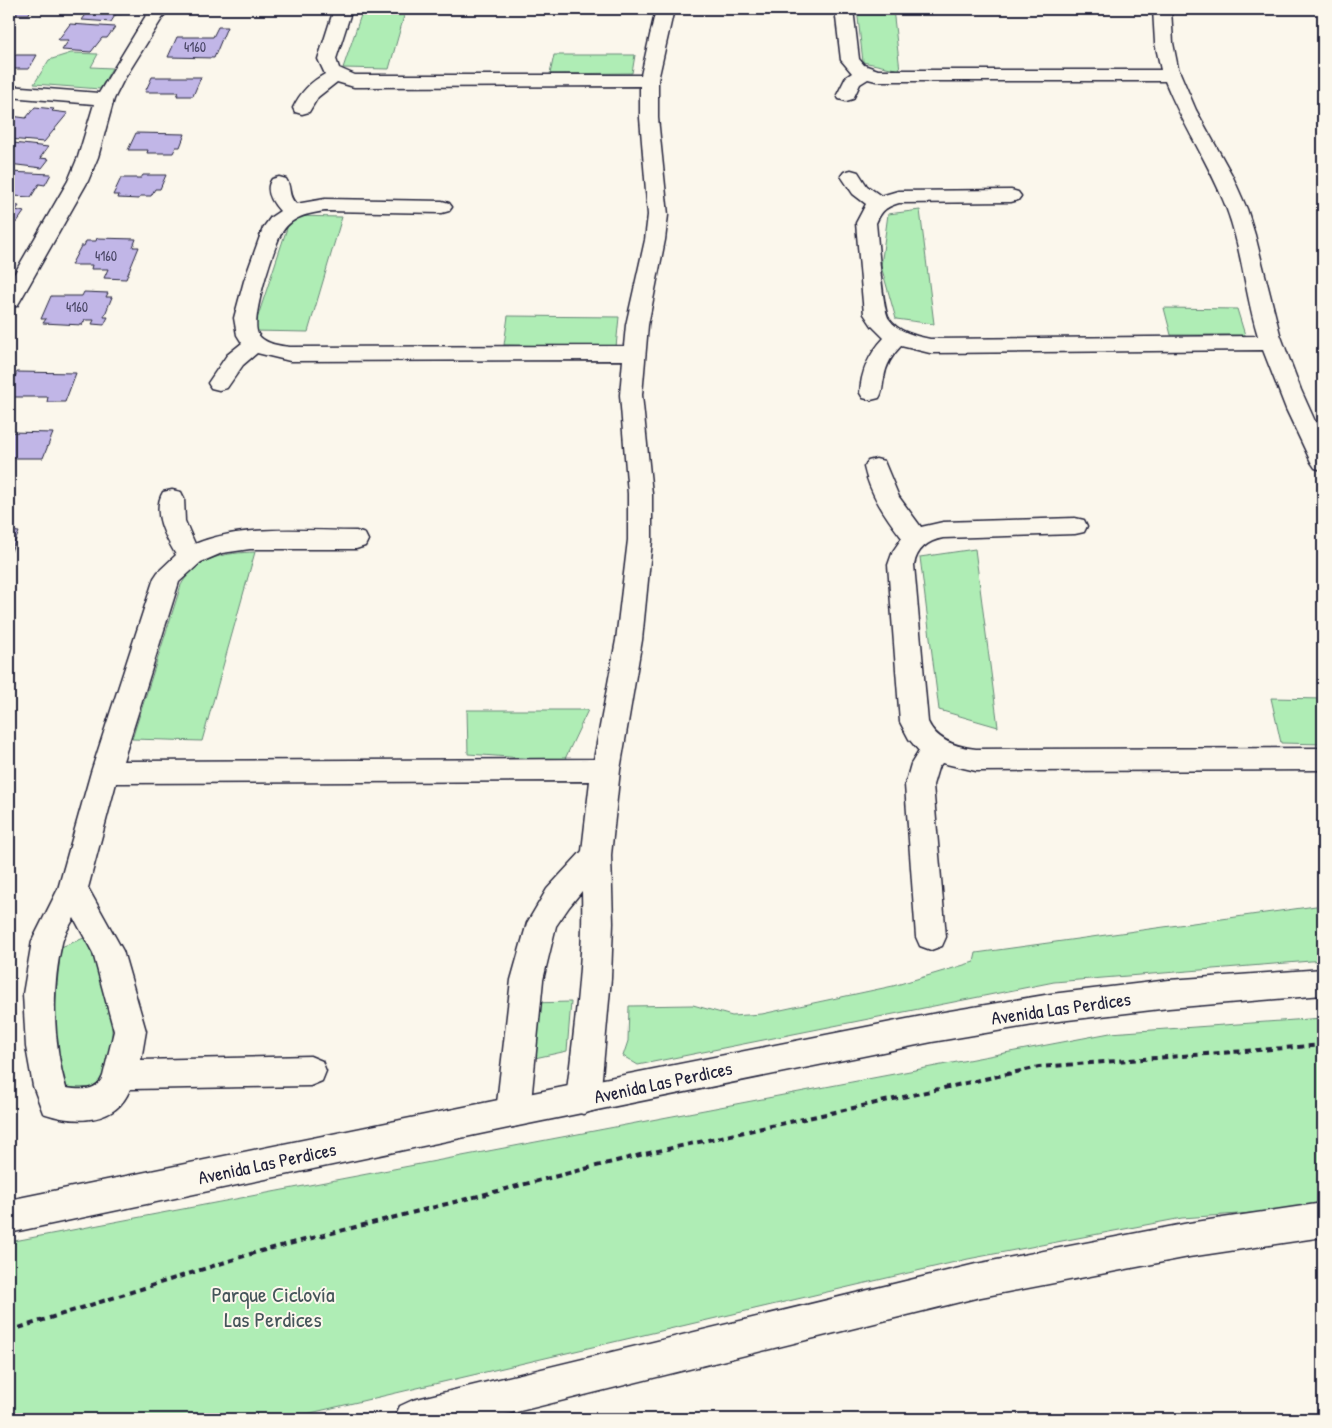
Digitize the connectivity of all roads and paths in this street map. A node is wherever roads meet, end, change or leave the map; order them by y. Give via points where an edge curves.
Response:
1 (159, 9) edge
2 (343, 9) edge
3 (665, 9) edge
4 (844, 9) edge
5 (1162, 9) edge
6 (865, 73) junction
7 (336, 75) junction
8 (1171, 75) junction
9 (649, 80) junction
10 (9, 91) edge
11 (846, 95) dead end
12 (105, 99) junction
13 (302, 108) dead end
14 (851, 176) dead end
15 (279, 183) dead end
16 (1011, 196) dead end
17 (878, 203) junction
18 (442, 207) dead end
19 (292, 212) junction
20 (9, 301) edge
21 (897, 337) junction
22 (1271, 343) junction
23 (254, 344) junction
24 (634, 353) junction
25 (219, 383) dead end
26 (871, 393) dead end
27 (1323, 462) edge
28 (876, 467) dead end
29 (172, 498) dead end
30 (1075, 526) dead end
31 (917, 539) junction
32 (356, 540) dead end
33 (190, 556) junction
34 (936, 750) junction
35 (1323, 759) edge
36 (606, 770) junction
37 (105, 772) junction
38 (596, 855) junction
39 (73, 889) junction
40 (930, 937) dead end
41 (1323, 982) edge
42 (1323, 1045) edge
43 (310, 1071) dead end
44 (119, 1076) junction
45 (584, 1099) junction
46 (514, 1112) junction
47 (9, 1217) edge
48 (1323, 1220) edge
49 (9, 1331) edge
50 (413, 1419) edge

1 - 12 street
2 - 7 street via 327,59 330,70
3 - 9 street
4 - 6 street via 850,60
5 - 8 street
6 - 8 street via 887,77
6 - 11 street via 852,81
7 - 9 street via 366,82
7 - 13 street via 314,90
8 - 22 street via 1233,197 1250,251
9 - 24 street via 649,118 658,216
10 - 12 street
12 - 20 street via 78,181
14 - 17 street via 860,190
15 - 19 street via 280,199
16 - 17 street via 913,196
17 - 21 street via 866,224 875,314 883,326
18 - 19 street via 325,205
19 - 23 street via 278,220 271,229 247,309 244,327
21 - 22 street via 918,344 946,346
21 - 26 street via 880,356 871,380
22 - 27 street via 1288,389
23 - 24 street via 290,354
23 - 25 street via 235,360
24 - 36 street via 631,395 640,494 640,540 628,640
28 - 31 street via 891,507
29 - 33 street via 174,529
30 - 31 street via 943,530
31 - 34 street via 907,547 901,565 914,722 918,732
32 - 33 street via 232,541
33 - 37 street via 167,578 161,592
34 - 35 street via 976,760
34 - 40 street via 926,764 919,785
36 - 37 street
36 - 38 street
37 - 39 street
38 - 45 street via 598,923
38 - 46 street via 558,898 542,923 527,980
39 - 44 street via 108,951 130,1031
39 - 44 street via 47,941 38,994 49,1086 55,1102 97,1104 113,1092
41 - 45 street, Avenida Las Perdices via 1169,994 1041,1010 923,1030
42 - 49 path via 1020,1071 640,1155 256,1252
43 - 44 street
45 - 46 street, Avenida Las Perdices
46 - 47 street, Avenida Las Perdices
48 - 50 street via 1189,1240 976,1281

